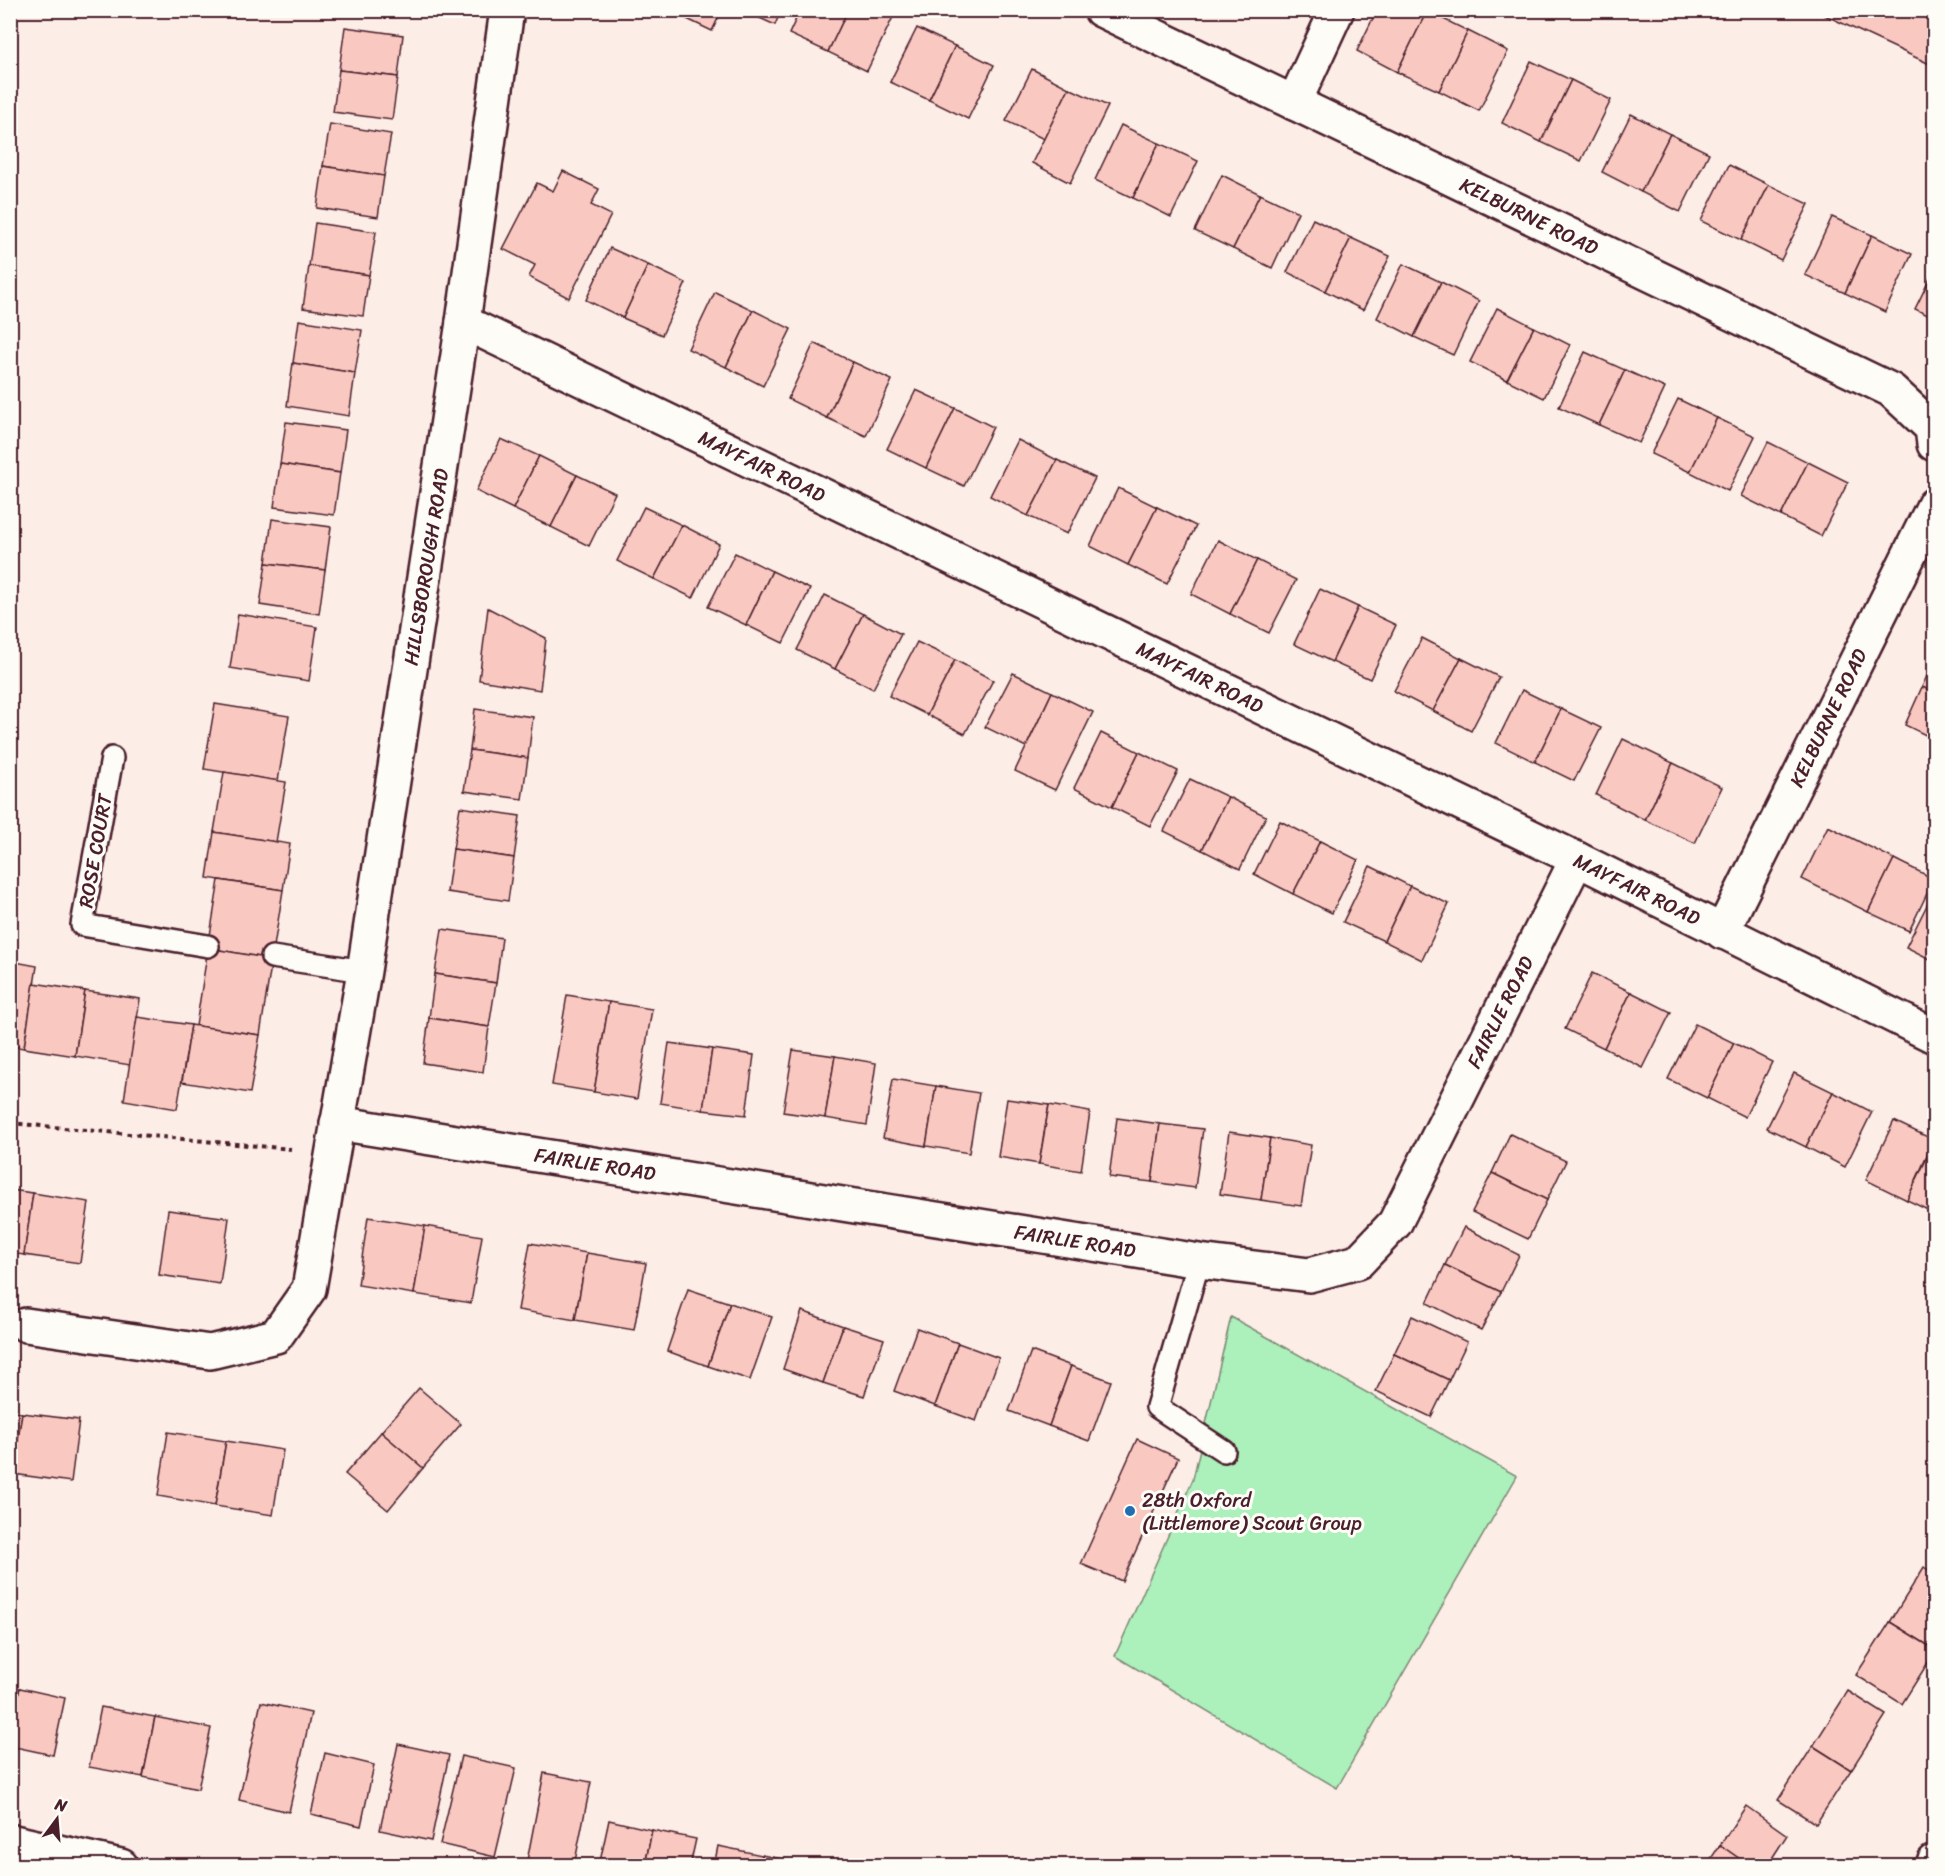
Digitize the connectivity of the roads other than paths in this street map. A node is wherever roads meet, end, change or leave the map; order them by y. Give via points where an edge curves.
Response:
1 (507, 10) edge
2 (1101, 10) edge
3 (1337, 10) edge
4 (1293, 103) junction
5 (463, 322) junction
6 (1935, 444) edge
7 (1935, 505) edge
8 (112, 758) dead end
9 (1577, 859) junction
10 (1722, 932) junction
11 (208, 946) dead end
12 (272, 957) dead end
13 (364, 971) junction
14 (1935, 1036) edge
15 (335, 1138) junction
16 (1198, 1261) junction
17 (26, 1325) dead end
18 (1224, 1451) dead end
19 (10, 1841) edge
20 (121, 1866) edge

1 - 5 street, HILLSBOROUGH ROAD
2 - 4 street, KELBURNE ROAD
3 - 4 street
4 - 6 street, KELBURNE ROAD via 1892,390 1932,428
5 - 9 street, MAYFAIR ROAD
5 - 13 street, HILLSBOROUGH ROAD
7 - 10 street, KELBURNE ROAD
8 - 11 lane, ROSE COURT via 82,926
9 - 10 street, MAYFAIR ROAD
9 - 16 street, FAIRLIE ROAD via 1395,1222 1358,1262 1309,1275
10 - 14 street, MAYFAIR ROAD
12 - 13 lane
13 - 15 street, HILLSBOROUGH ROAD
15 - 16 street, FAIRLIE ROAD
15 - 17 street, HILLSBOROUGH ROAD via 309,1289 276,1336 210,1352
16 - 18 lane via 1157,1407
19 - 20 street

